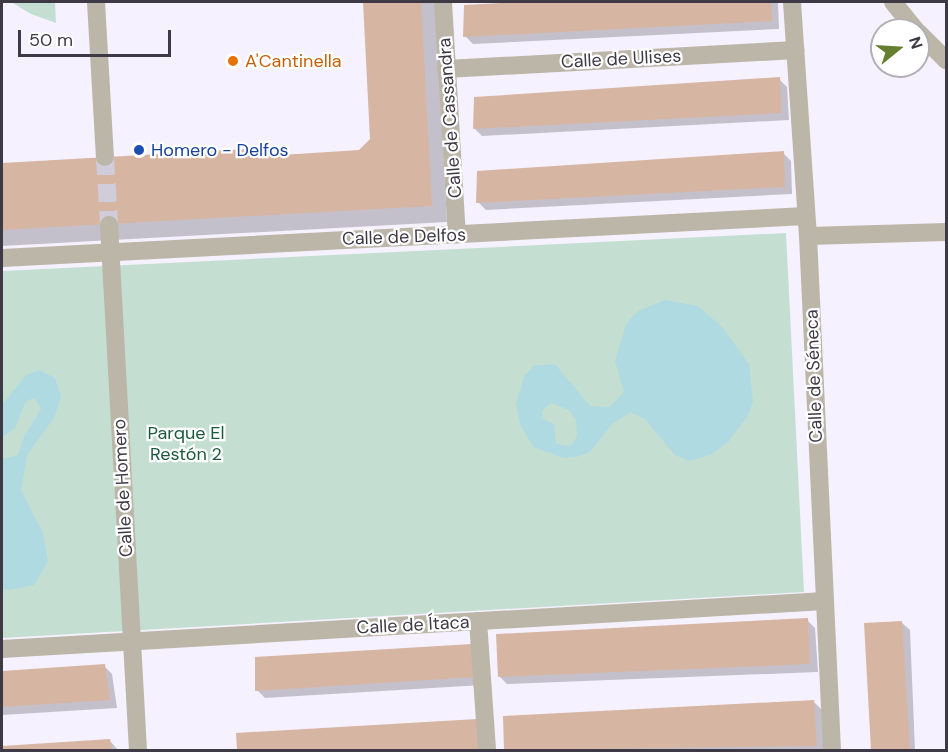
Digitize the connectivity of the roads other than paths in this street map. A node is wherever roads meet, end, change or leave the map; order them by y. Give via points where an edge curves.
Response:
1 (96, 2) edge
2 (443, 2) edge
3 (792, 2) edge
4 (893, 2) edge
5 (906, 18) edge
6 (930, 44) edge
7 (795, 50) junction
8 (946, 60) edge
9 (446, 69) junction
10 (105, 157) tunnel mouth
11 (806, 216) junction
12 (109, 225) tunnel mouth
13 (946, 232) edge
14 (457, 235) junction
15 (808, 236) junction
16 (110, 253) junction
17 (2, 258) edge
18 (825, 601) junction
19 (478, 621) junction
20 (132, 642) junction
21 (2, 650) edge
22 (138, 750) edge
23 (487, 750) edge
24 (831, 750) edge

1 - 10 street
2 - 9 street, Calle de Cassandra
3 - 7 street, Calle de Séneca
4 - 5 street
6 - 8 street
7 - 9 street, Calle de Ulises
7 - 11 street, Calle de Séneca
9 - 14 street, Calle de Cassandra
11 - 14 street, Calle de Delfos
11 - 15 street, Calle de Séneca
12 - 16 street, Calle de Homero
13 - 15 street
14 - 16 street, Calle de Delfos
15 - 18 street, Calle de Séneca
16 - 17 street, Calle de Delfos
16 - 20 street, Calle de Homero
18 - 19 street, Calle de Ítaca
18 - 24 street, Calle de Séneca
19 - 20 street, Calle de Ítaca
19 - 23 street
20 - 21 street, Calle de Ítaca
20 - 22 street, Calle de Homero

